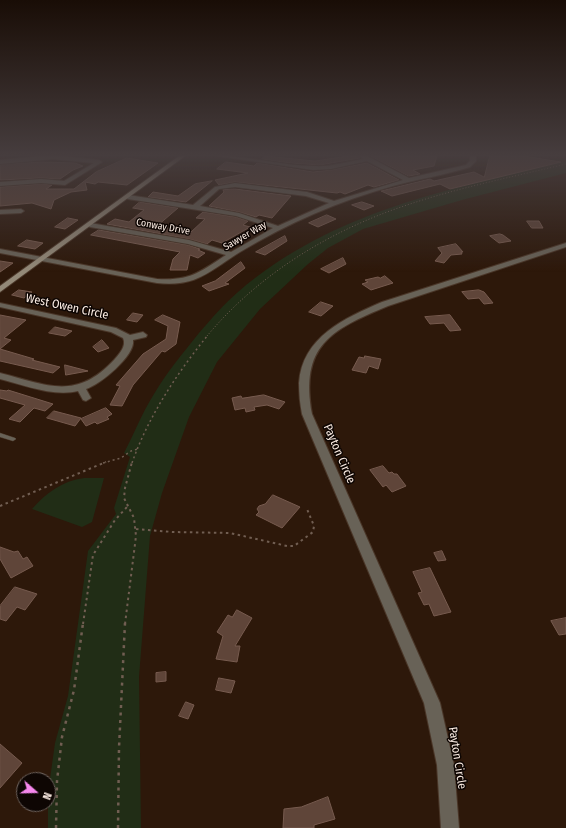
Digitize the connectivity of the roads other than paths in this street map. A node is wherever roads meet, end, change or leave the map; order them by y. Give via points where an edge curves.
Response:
1 (131, 195) edge
2 (209, 195) edge
3 (309, 195) edge
4 (363, 195) edge
5 (128, 197) junction
6 (334, 204) junction
7 (195, 207) junction
8 (22, 211) dead end
9 (0, 212) edge
10 (90, 225) junction
11 (278, 228) junction
12 (566, 245) edge
13 (0, 251) edge
14 (232, 254) junction
15 (43, 259) junction
16 (0, 290) edge
17 (0, 305) edge
18 (143, 335) dead end
19 (128, 338) junction
20 (0, 376) edge
21 (81, 388) junction
22 (86, 398) dead end
23 (0, 435) edge
24 (13, 439) dead end
25 (450, 828) edge

1 - 5 main road
2 - 7 street
3 - 6 street
4 - 6 street, Sawyer Way
5 - 7 street
5 - 10 main road
6 - 11 street, Sawyer Way
7 - 11 street via 237,214
8 - 9 street
10 - 14 street, Conway Drive via 195,243
10 - 15 main road
11 - 14 street, Sawyer Way
12 - 25 street, Payton Circle via 358,315 328,334 319,343 312,352 304,375 307,414 432,703 446,764
13 - 15 street, Sawyer Way
14 - 15 street, Sawyer Way via 197,278 175,282 157,281
15 - 16 main road
17 - 19 street, West Owen Circle via 113,330
18 - 19 street
19 - 21 street via 128,347 115,363 97,382
20 - 21 street via 54,389
21 - 22 street
23 - 24 lane

